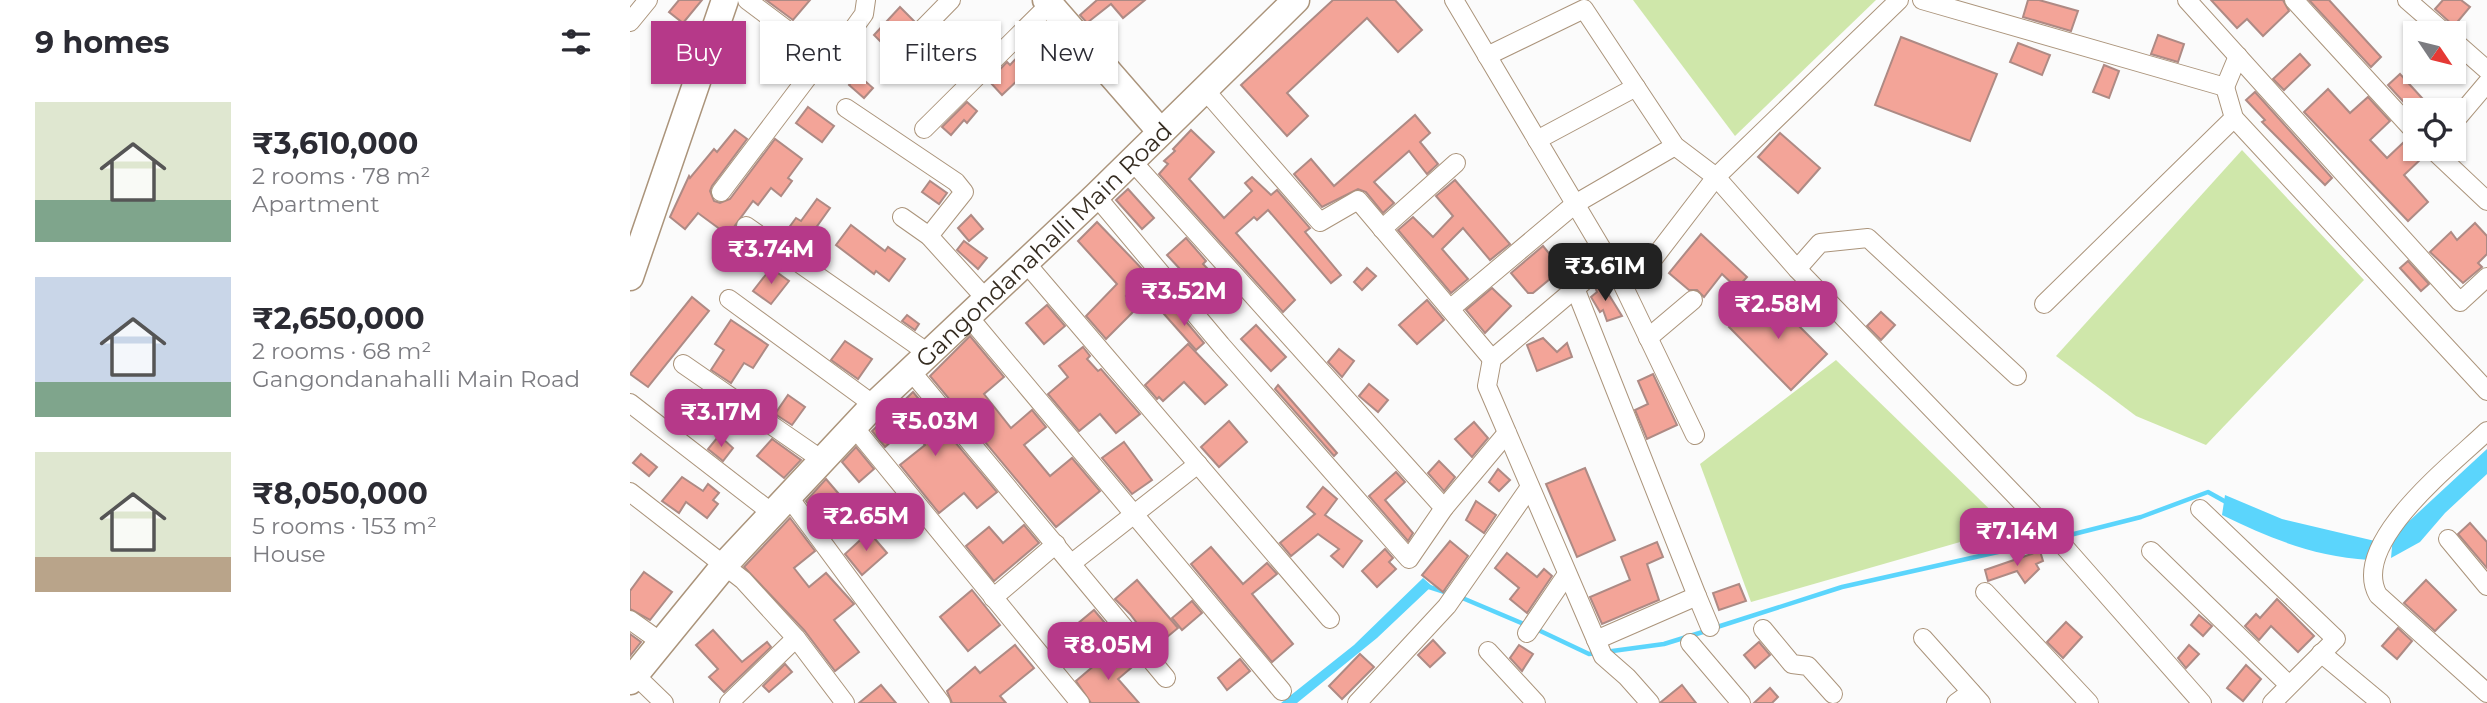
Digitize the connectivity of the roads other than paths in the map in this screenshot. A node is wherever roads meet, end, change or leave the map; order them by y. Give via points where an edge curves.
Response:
1 (648, 0) edge
2 (725, 0) edge
3 (747, 0) edge
4 (866, 0) edge
5 (951, 0) edge
6 (1296, 0) edge
7 (1454, 0) edge
8 (1899, 0) edge
9 (1922, 0) edge
10 (2187, 0) edge
11 (2294, 0) edge
12 (2407, 0) edge
13 (1050, 1) edge
14 (775, 21) edge
15 (859, 21) edge
16 (930, 21) edge
17 (2431, 21) edge
18 (630, 22) edge
19 (2466, 51) edge
20 (1487, 56) junction
21 (2238, 56) junction
22 (2487, 69) edge
23 (2487, 83) edge
24 (803, 84) edge
25 (1636, 87) junction
26 (2225, 87) junction
27 (1204, 89) junction
28 (846, 108) dead end
29 (2466, 108) edge
30 (2234, 118) junction
31 (2403, 119) edge
32 (924, 129) dead end
33 (1161, 132) junction
34 (1537, 140) junction
35 (1675, 146) junction
36 (1132, 161) junction
37 (2445, 161) edge
38 (1456, 163) dead end
39 (1716, 177) junction
40 (721, 192) dead end
41 (1096, 196) junction
42 (2487, 201) edge
43 (1575, 204) junction
44 (902, 217) dead end
45 (746, 226) dead end
46 (1382, 229) junction
47 (929, 236) junction
48 (1609, 260) junction
49 (1026, 263) junction
50 (1797, 268) junction
51 (630, 277) edge
52 (2487, 278) edge
53 (1622, 281) junction
54 (1575, 288) junction
55 (729, 299) dead end
56 (1693, 300) dead end
57 (2045, 304) dead end
58 (977, 307) junction
59 (1450, 309) junction
60 (1648, 338) junction
61 (1492, 359) junction
62 (919, 361) junction
63 (682, 364) dead end
64 (2018, 376) dead end
65 (2487, 391) edge
66 (630, 404) edge
67 (874, 405) junction
68 (854, 427) junction
69 (2487, 431) edge
70 (1507, 433) junction
71 (1695, 435) dead end
72 (822, 460) junction
73 (1198, 464) junction
74 (1530, 486) junction
75 (630, 492) edge
76 (780, 504) junction
77 (1444, 508) junction
78 (2200, 509) dead end
79 (1133, 513) junction
80 (2448, 539) dead end
81 (1056, 544) junction
82 (2151, 551) dead end
83 (1072, 563) junction
84 (724, 566) junction
85 (1567, 574) junction
86 (2487, 586) edge
87 (1985, 592) dead end
88 (1697, 596) junction
89 (993, 598) junction
90 (1330, 618) dead end
91 (630, 620) edge
92 (1710, 627) dead end
93 (1763, 629) dead end
94 (1527, 633) dead end
95 (796, 638) junction
96 (1923, 638) dead end
97 (1596, 640) junction
98 (661, 642) junction
99 (1689, 643) dead end
100 (1488, 651) dead end
101 (2321, 653) junction
102 (633, 678) edge
103 (1166, 678) dead end
104 (2289, 685) junction
105 (1282, 691) dead end
106 (2487, 692) edge
107 (1976, 698) edge
108 (1831, 700) edge
109 (664, 703) edge
110 (729, 703) edge
111 (845, 703) edge
112 (941, 703) edge
113 (1080, 703) edge
114 (1357, 703) edge
115 (1536, 703) edge
116 (1650, 703) edge
117 (1741, 703) edge
118 (1956, 703) edge
119 (2089, 703) edge
120 (2202, 703) edge
121 (2272, 703) edge
122 (2381, 703) edge

1 - 18 street
2 - 51 street
3 - 14 street
4 - 15 street
5 - 16 street
6 - 27 street, Gangondanahalli Main Road
7 - 20 street
8 - 39 street
9 - 26 street
10 - 21 street
11 - 31 street
12 - 17 street
13 - 32 street
13 - 33 street
19 - 22 street
20 - 25 street via 1584,9
20 - 34 street
21 - 26 street
21 - 52 street via 2460,302
23 - 29 street
24 - 40 street
25 - 34 street
25 - 35 street
26 - 30 street
27 - 33 street, Gangondanahalli Main Road
27 - 46 street via 1320,222 1358,200
28 - 47 street via 964,191
30 - 57 street
30 - 65 street
33 - 36 street, Gangondanahalli Main Road
34 - 43 street
35 - 39 street
35 - 43 street
36 - 41 street, Gangondanahalli Main Road
36 - 77 street
37 - 42 street
38 - 46 street
39 - 50 street
39 - 53 street via 1644,271
41 - 49 street, Gangondanahalli Main Road
41 - 77 street via 1409,559
43 - 48 street
43 - 59 street
44 - 47 street
45 - 62 street
46 - 59 street
47 - 58 street
48 - 53 street
48 - 54 street
49 - 58 street, Gangondanahalli Main Road
49 - 73 street
50 - 64 street via 1820,243 1868,238
50 - 120 street via 2057,538
53 - 60 street
54 - 61 street
54 - 88 street
55 - 67 street
56 - 60 street
58 - 62 street, Gangondanahalli Main Road
58 - 79 street
59 - 61 street
60 - 71 street
61 - 70 street via 1486,386
62 - 67 street, Gangondanahalli Main Road
62 - 81 street
63 - 72 street
66 - 76 street
67 - 68 street, Gangondanahalli Main Road
68 - 72 street, Gangondanahalli Main Road
68 - 89 street
69 - 106 street via 2398,518 2380,545 2373,577 2378,595
70 - 74 street
70 - 77 street
72 - 76 street, Gangondanahalli Main Road
73 - 79 street
73 - 90 street
74 - 85 street
74 - 114 street via 1447,606
75 - 84 street
76 - 84 street, Gangondanahalli Main Road
76 - 112 street
78 - 101 street via 2336,639
79 - 83 street
79 - 105 street
80 - 86 street
81 - 83 street
81 - 89 street
82 - 104 street
83 - 103 street
84 - 95 street via 743,580
84 - 98 street, Gangondanahalli Main Road
85 - 94 street
85 - 97 street
87 - 119 street
88 - 92 street
88 - 97 street
89 - 113 street
91 - 98 street
93 - 108 street via 1792,664 1808,666
95 - 110 street
95 - 111 street
96 - 107 street
97 - 116 street via 1602,656
98 - 102 street, Gangondanahalli Main Road
99 - 117 street
100 - 115 street
101 - 104 street
101 - 122 street
102 - 109 street
104 - 121 street
107 - 118 street

